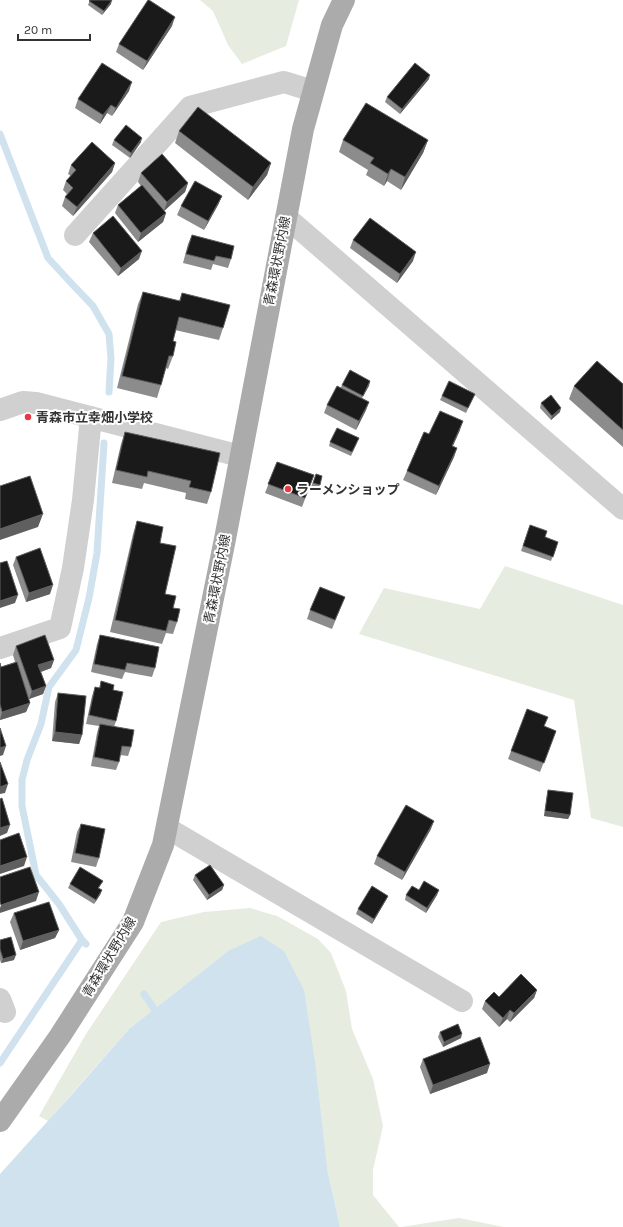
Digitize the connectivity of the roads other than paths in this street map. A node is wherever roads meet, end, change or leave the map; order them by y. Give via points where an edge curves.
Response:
1 (344, 0) edge
2 (313, 91) junction
3 (286, 217) junction
4 (75, 236) dead end
5 (0, 410) edge
6 (91, 418) junction
7 (240, 456) junction
8 (623, 509) edge
9 (0, 648) edge
10 (166, 828) junction
11 (462, 1002) dead end
12 (0, 1122) edge

1 - 2 main road, 青森環状野内線 via 332,25
2 - 3 main road, 青森環状野内線
2 - 4 street via 284,82 190,107
3 - 7 main road, 青森環状野内線
3 - 8 street
5 - 6 street via 22,402
6 - 7 street
6 - 9 street via 73,568 60,628
7 - 10 main road, 青森環状野内線
10 - 11 street
10 - 12 main road, 青森環状野内線 via 163,845 132,922 60,1036

